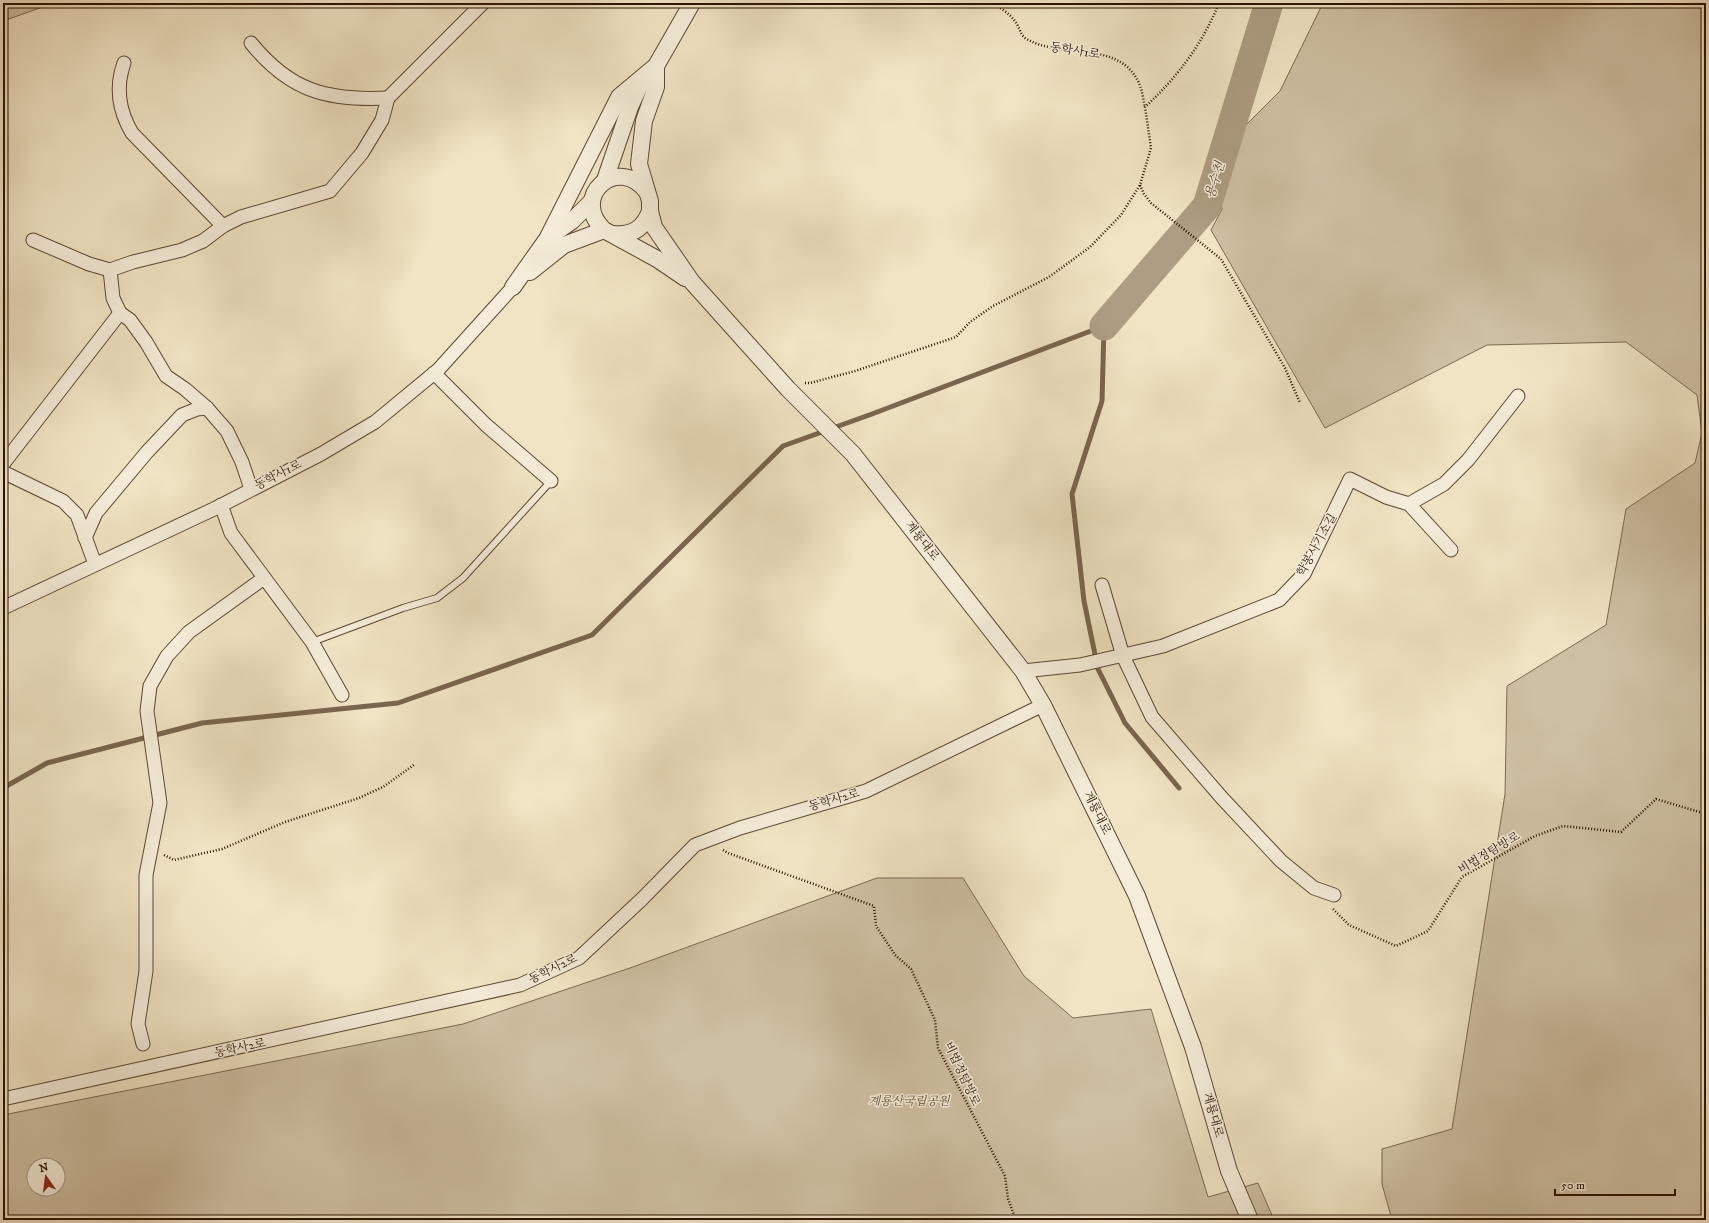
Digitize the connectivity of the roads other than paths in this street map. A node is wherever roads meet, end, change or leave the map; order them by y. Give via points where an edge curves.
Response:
1 (483, 3) edge
2 (692, 3) edge
3 (251, 43) dead end
4 (124, 63) dead end
5 (656, 66) junction
6 (643, 78) junction
7 (388, 98) junction
8 (605, 180) junction
9 (647, 192) junction
10 (592, 201) junction
11 (650, 211) junction
12 (223, 226) junction
13 (608, 232) junction
14 (547, 239) junction
15 (33, 240) dead end
16 (110, 270) junction
17 (692, 282) junction
18 (514, 286) junction
19 (120, 313) junction
20 (434, 373) junction
21 (1518, 396) dead end
22 (206, 408) junction
23 (3, 464) edge
24 (3, 472) edge
25 (551, 481) joint
26 (251, 488) junction
27 (1409, 504) junction
28 (221, 505) junction
29 (85, 538) junction
30 (1451, 550) dead end
31 (95, 564) junction
32 (264, 578) junction
33 (1102, 584) dead end
34 (3, 608) edge
35 (312, 642) junction
36 (1123, 656) junction
37 (1023, 671) junction
38 (342, 695) dead end
39 (1043, 705) junction
40 (1334, 895) dead end
41 (143, 1044) dead end
42 (3, 1099) edge
43 (1250, 1220) edge

1 - 7 street
2 - 5 street
3 - 7 street via 266,62 305,88 336,97
4 - 12 street via 120,76 122,117 132,133
5 - 6 street
5 - 9 street via 656,87 644,121 639,164
6 - 8 street via 630,107
6 - 14 street via 619,97
7 - 12 street via 382,120 362,153 330,191 241,216
8 - 9 street via 624,176 633,178
8 - 10 street via 598,187
9 - 11 street
10 - 13 street via 597,223
10 - 14 street via 572,221
11 - 13 street via 641,228 632,233 623,235
11 - 17 street via 654,227
12 - 16 street via 204,241 182,250
13 - 17 street
13 - 18 street via 564,245
14 - 18 street
15 - 16 street via 89,264
16 - 19 street via 113,298
17 - 37 street, 계룡대로 via 788,389 853,454
18 - 20 street, 동학사1로
19 - 22 street via 130,320 166,376 185,388
19 - 23 street
20 - 25 street via 486,425
20 - 26 street, 동학사1로 via 375,422 321,454
21 - 27 street via 1468,460 1444,484
22 - 26 street via 227,431
22 - 29 street via 182,415 147,452 96,513
24 - 29 street via 63,501 76,515
25 - 35 lane via 463,578 437,598
26 - 28 street, 동학사1로
27 - 30 street
27 - 36 street, 학봉사기소길 via 1386,497 1350,479 1304,574 1279,600 1163,646
28 - 31 street, 동학사1로
28 - 32 street via 231,533
29 - 31 street
31 - 34 street, 동학사1로
32 - 35 street
32 - 41 street via 189,632 167,656 150,686 147,711 160,804 146,875 146,971 138,1024
33 - 36 street
35 - 38 street
36 - 37 street, 학봉사기소길 via 1080,666
36 - 40 street via 1152,717 1222,798 1281,861 1314,888
37 - 39 street, 계룡대로
39 - 42 street, 동학사2로 via 866,791 805,808 695,845 579,958 520,985
39 - 43 street, 계룡대로 via 1137,896 1193,1047 1229,1170

